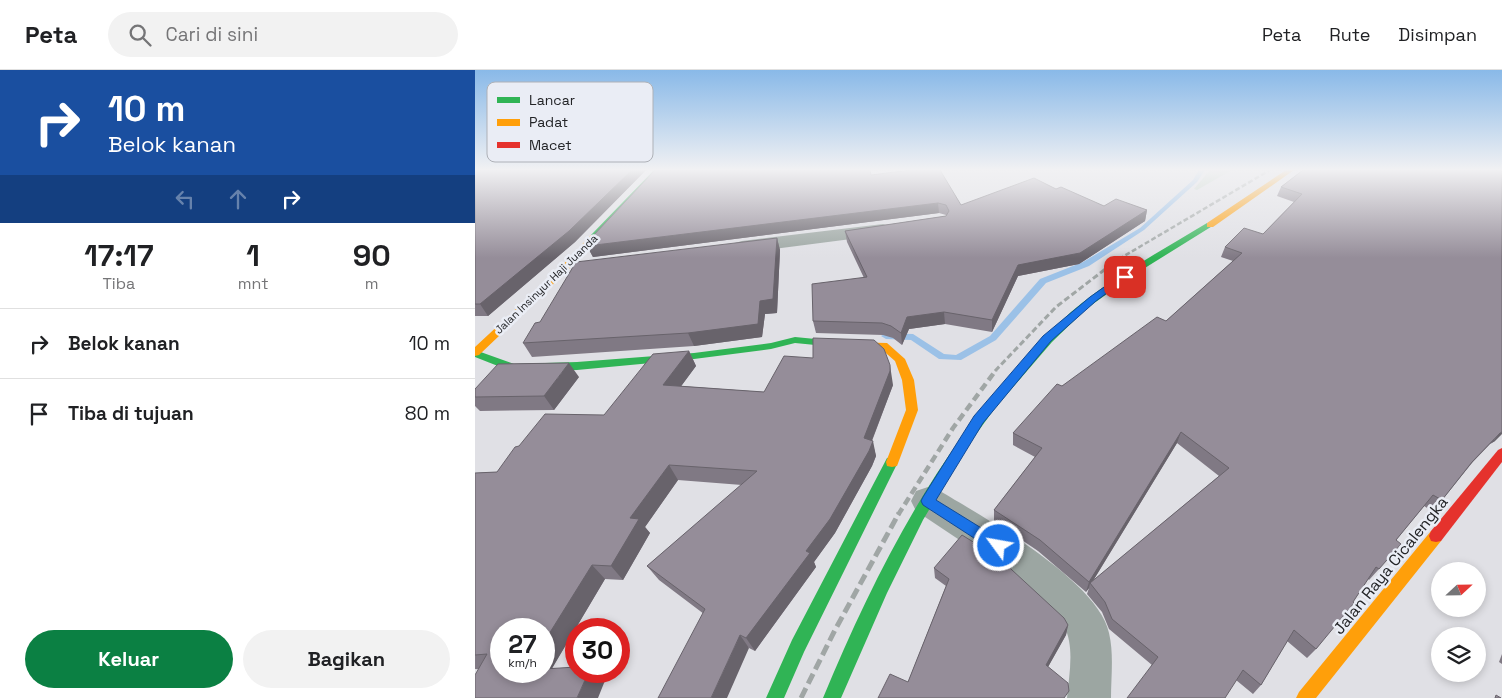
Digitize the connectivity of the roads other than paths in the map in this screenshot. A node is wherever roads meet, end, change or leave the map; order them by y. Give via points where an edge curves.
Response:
1 (630, 199) edge
2 (1249, 199) edge
3 (901, 227) edge
4 (719, 250) edge
5 (593, 266) edge
6 (564, 269) junction
7 (475, 353) edge
8 (1502, 453) edge
9 (927, 501) junction
10 (775, 698) edge
11 (832, 698) edge
12 (1089, 698) edge
13 (1305, 698) edge

1 - 6 street, Jalan Insinyur Haji Juanda
2 - 9 street via 1093,299 1047,339 979,420
3 - 4 street
5 - 6 street
6 - 7 street, Jalan Insinyur Haji Juanda
7 - 10 street via 513,368 577,366 694,356 795,340 837,345 883,345 900,359 908,380 912,410 889,468
8 - 13 street, Jalan Raya Cicalengka
9 - 11 street via 869,614
9 - 12 street via 1013,555 1078,612 1089,632

